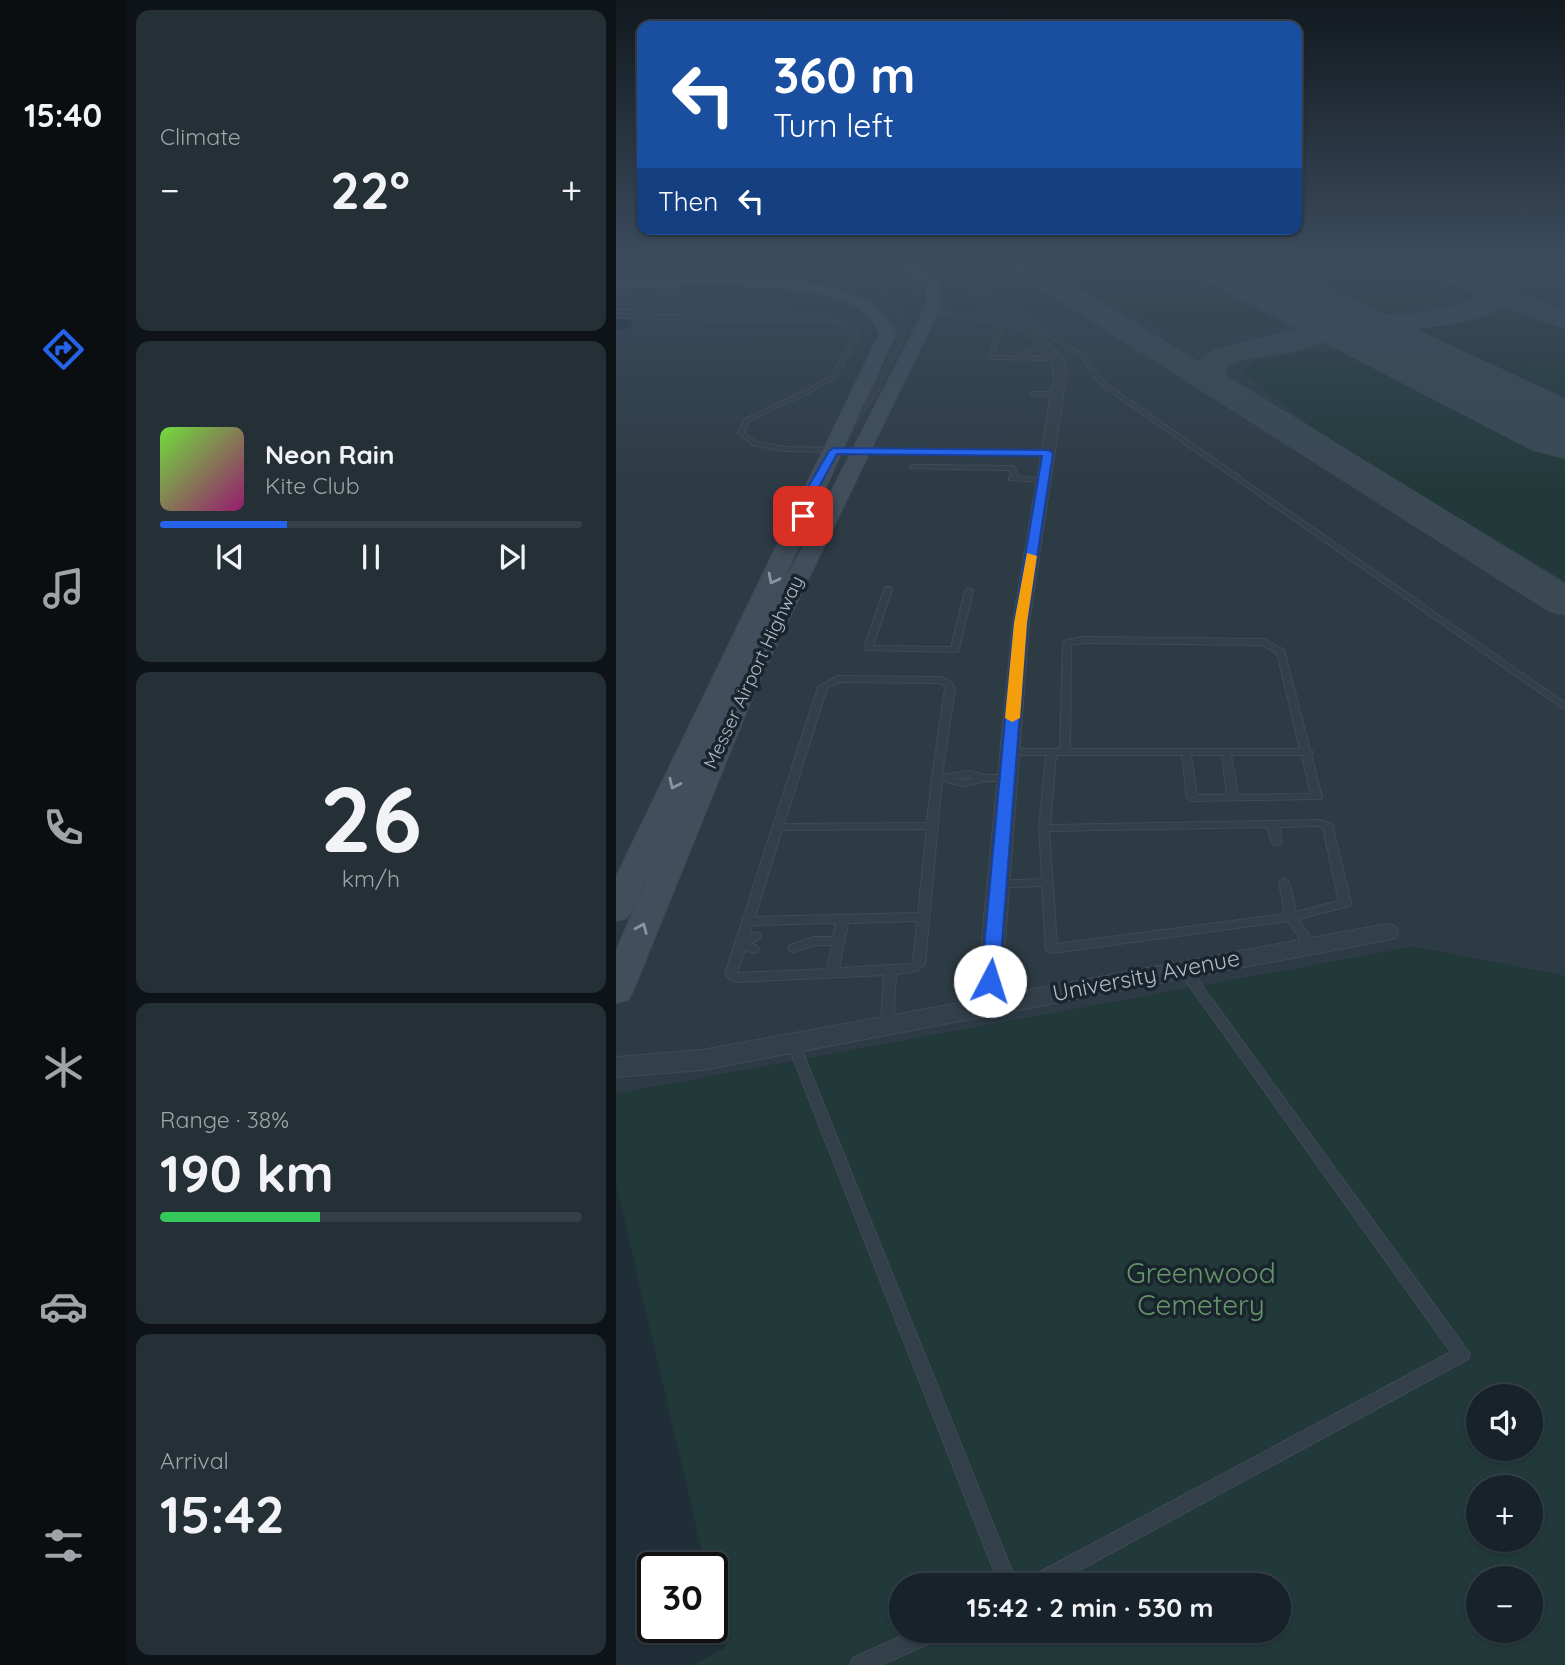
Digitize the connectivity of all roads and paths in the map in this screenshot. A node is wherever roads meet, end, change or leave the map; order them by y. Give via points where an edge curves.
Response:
1 (857, 336) edge
2 (887, 336) edge
3 (902, 336) edge
4 (917, 336) edge
5 (1002, 336) edge
6 (1033, 336) edge
7 (1046, 336) edge
8 (1043, 342) junction
9 (1012, 358) junction
10 (1055, 358) junction
11 (1033, 394) dead end
12 (1057, 394) junction
13 (846, 451) junction
14 (1048, 453) junction
15 (912, 467) dead end
16 (1044, 480) junction
17 (888, 589) dead end
18 (969, 591) dead end
19 (1565, 707) edge
20 (1009, 752) junction
21 (1051, 752) junction
22 (1065, 752) junction
23 (1186, 752) junction
24 (1226, 752) junction
25 (1308, 752) junction
26 (942, 778) junction
27 (1007, 778) junction
28 (1231, 784) junction
29 (1217, 785) dead end
30 (1233, 798) junction
31 (1273, 824) junction
32 (932, 826) junction
33 (779, 827) junction
34 (1044, 828) junction
35 (1277, 843) dead end
36 (1284, 882) dead end
37 (1046, 883) junction
38 (998, 885) junction
39 (616, 910) edge
40 (923, 917) junction
41 (1291, 917) junction
42 (843, 918) junction
43 (748, 921) junction
44 (1387, 932) dead end
45 (797, 934) dead end
46 (814, 941) junction
47 (839, 941) junction
48 (754, 942) dead end
49 (740, 943) junction
50 (1310, 945) junction
51 (794, 947) dead end
52 (1183, 968) junction
53 (890, 970) junction
54 (832, 973) junction
55 (616, 991) edge
56 (988, 1005) junction
57 (887, 1025) junction
58 (793, 1043) junction
59 (616, 1068) edge
60 (1004, 1573) edge
61 (1055, 1573) edge
62 (908, 1643) edge
63 (860, 1665) edge

1 - 13 lane via 834,376 746,419 741,433 755,444
2 - 13 main road, Messer Airport Highway
3 - 13 lane, Messer Airport Highway, bridge
4 - 13 main road, Messer Airport Highway
5 - 9 lane via 991,358
6 - 8 street
7 - 19 lane via 1083,357 1103,384
8 - 9 lane
8 - 10 street
9 - 10 lane
10 - 12 street via 1060,377
11 - 12 lane
12 - 14 street
13 - 14 lane
13 -> 39 main road, Messer Airport Highway via 814,487 792,543 722,679
55 -> 13 main road, Messer Airport Highway
14 - 16 street
15 - 16 lane via 1012,468 1014,479
16 - 20 street via 1021,623
17 - 18 lane via 868,648 955,650
20 - 21 lane
20 - 27 street
21 - 22 lane
21 - 34 lane
22 - 23 lane
22 - 25 lane via 1067,643 1083,640 1265,642 1280,652
23 - 24 lane
23 - 30 lane via 1192,798
24 - 25 lane
24 - 28 lane
25 - 30 lane via 1317,797
26 - 27 lane via 956,784
26 - 32 lane
26 - 33 lane via 947,682 829,681 823,687
27 - 38 street
28 - 29 lane
28 - 30 lane
31 - 34 lane
31 - 35 lane
31 - 41 lane via 1328,826 1345,903
32 - 33 lane
32 - 40 lane
33 - 43 lane
34 - 37 lane
36 - 41 lane
37 - 38 lane
37 - 41 lane via 1052,949
38 - 56 street
40 - 42 lane
40 - 53 lane via 919,964
41 - 50 lane
42 - 43 lane
42 - 47 lane
43 - 49 lane
44 - 50 street, University Avenue
45 - 46 lane
46 - 47 lane
46 - 51 lane
47 - 54 lane
48 - 49 lane
49 - 54 lane via 731,974 736,978
50 - 52 street, University Avenue
52 - 56 street, University Avenue
52 - 61 lane via 1462,1354
53 - 54 lane
53 - 57 lane
56 - 57 street, University Avenue
57 - 58 street, University Avenue
58 - 59 street, University Avenue via 702,1060
58 - 60 lane
62 - 63 lane

